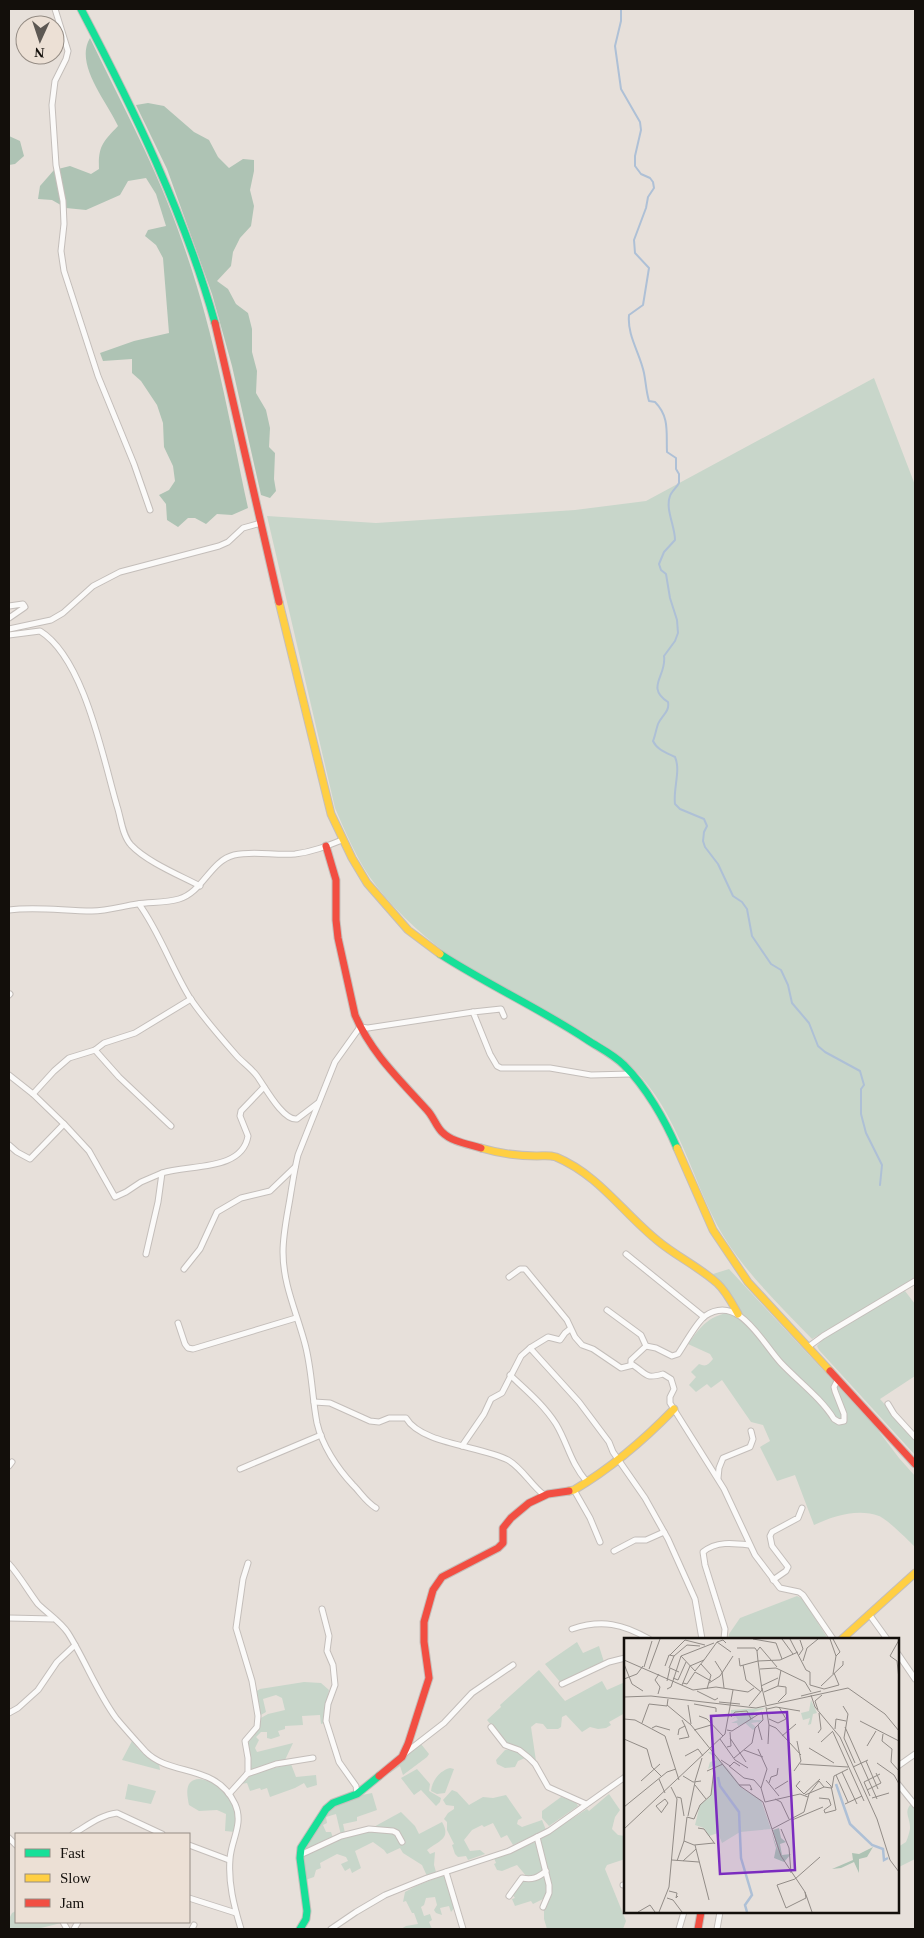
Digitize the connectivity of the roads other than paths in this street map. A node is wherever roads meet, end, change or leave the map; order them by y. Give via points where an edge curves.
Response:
1 (55, 9) edge
2 (81, 9) edge
3 (150, 510) dead end
4 (260, 523) junction
5 (9, 606) edge
6 (9, 618) edge
7 (9, 629) edge
8 (9, 635) edge
9 (342, 840) junction
10 (326, 846) junction
11 (200, 886) junction
12 (139, 904) junction
13 (9, 910) edge
14 (191, 999) junction
15 (473, 1012) junction
16 (504, 1016) dead end
17 (360, 1028) junction
18 (95, 1050) junction
19 (631, 1074) junction
20 (9, 1075) edge
21 (264, 1087) junction
22 (33, 1094) junction
23 (318, 1103) junction
24 (64, 1124) junction
25 (171, 1126) dead end
26 (9, 1145) edge
27 (295, 1167) junction
28 (162, 1173) junction
29 (146, 1254) dead end
30 (626, 1254) dead end
31 (184, 1268) dead end
32 (508, 1277) dead end
33 (915, 1281) edge
34 (607, 1310) dead end
35 (738, 1314) junction
36 (704, 1317) junction
37 (296, 1318) junction
38 (178, 1323) dead end
39 (570, 1329) junction
40 (646, 1346) junction
41 (808, 1347) junction
42 (530, 1348) junction
43 (630, 1365) junction
44 (510, 1375) junction
45 (838, 1380) junction
46 (314, 1402) junction
47 (888, 1404) dead end
48 (674, 1409) junction
49 (750, 1430) dead end
50 (321, 1434) junction
51 (915, 1437) edge
52 (462, 1446) junction
53 (619, 1461) junction
54 (915, 1464) edge
55 (240, 1469) dead end
56 (718, 1478) junction
57 (587, 1482) junction
58 (574, 1490) junction
59 (544, 1495) junction
60 (376, 1508) dead end
61 (802, 1508) dead end
62 (664, 1532) junction
63 (600, 1542) dead end
64 (749, 1545) junction
65 (614, 1551) dead end
66 (248, 1563) dead end
67 (9, 1564) edge
68 (915, 1573) edge
69 (773, 1580) junction
70 (322, 1609) dead end
71 (869, 1614) junction
72 (9, 1618) edge
73 (54, 1619) junction
74 (572, 1629) dead end
75 (647, 1638) edge
76 (702, 1638) edge
77 (724, 1638) edge
78 (832, 1638) edge
79 (843, 1638) edge
80 (886, 1638) edge
81 (75, 1645) junction
82 (899, 1655) edge
83 (624, 1658) edge
84 (513, 1665) dead end
85 (915, 1679) edge
86 (562, 1684) dead end
87 (9, 1713) edge
88 (491, 1727) dead end
89 (915, 1754) edge
90 (403, 1755) junction
91 (313, 1758) dead end
92 (899, 1765) edge
93 (247, 1774) junction
94 (624, 1778) edge
95 (899, 1785) edge
96 (229, 1794) junction
97 (357, 1794) junction
98 (586, 1804) junction
99 (915, 1805) edge
100 (75, 1833) edge
101 (160, 1833) edge
102 (536, 1837) junction
103 (402, 1842) dead end
104 (190, 1845) edge
105 (300, 1855) junction
106 (230, 1860) junction
107 (546, 1870) junction
108 (446, 1872) junction
109 (509, 1896) dead end
110 (190, 1898) edge
111 (543, 1907) dead end
112 (236, 1913) junction
113 (684, 1913) edge
114 (701, 1913) edge
115 (720, 1913) edge
116 (241, 1929) edge
117 (300, 1929) edge
118 (331, 1929) edge
119 (463, 1929) edge
120 (679, 1929) edge
121 (698, 1929) edge
122 (717, 1929) edge

1 - 3 street via 68,51 54,81 52,105 56,164 63,200 61,251 64,271 98,376
2 - 4 street via 163,176 201,279 226,367
4 - 7 street via 242,528 219,546 120,572 93,586 63,613 50,620
4 - 9 street via 325,794
5 - 6 street via 25,606
8 - 11 street via 40,631 63,652 89,713 128,840 144,855
9 - 10 street
9 - 19 street via 367,883 408,930 427,946 567,1026 623,1064
10 - 11 street via 294,854 249,852 231,856 214,868
10 - 17 street via 336,880 338,938
11 - 12 street via 188,897
12 - 13 street via 95,911
12 - 14 street
14 - 18 street via 135,1033 104,1043
14 - 21 street
15 - 16 street via 501,1009
15 - 17 street
15 - 19 street via 490,1054 501,1068 550,1068 591,1075
17 - 23 street via 335,1062
17 - 35 street via 379,1057 429,1112 442,1132 456,1141 491,1151 546,1155 568,1164 604,1188 657,1241 717,1283
18 - 22 street via 69,1058
18 - 25 street via 118,1077
19 - 41 street via 668,1127 713,1230 748,1282
20 - 22 street
21 - 23 street via 270,1098 293,1120
21 - 28 street via 241,1111 248,1136 243,1150 233,1158
22 - 24 street
23 - 27 street
24 - 26 street via 30,1159
24 - 28 street via 89,1151 115,1197
27 - 31 street via 270,1191 241,1198 217,1212 200,1249
27 - 37 street via 285,1220 283,1254 285,1277
28 - 29 street
30 - 36 street
32 - 39 street via 525,1269 567,1320
33 - 41 street
34 - 40 street via 641,1335
35 - 36 street via 722,1310
35 - 45 street via 839,1422 844,1420 844,1414 834,1387
36 - 40 street via 678,1354 672,1356
37 - 38 street via 193,1349 185,1344
37 - 46 street via 305,1344
39 - 42 street via 560,1340 548,1337
39 - 43 street via 582,1345 622,1368
40 - 43 street
41 - 45 street
42 - 44 street
42 - 53 street via 579,1402
43 - 48 street via 648,1377 663,1374 670,1379 674,1389 670,1403
44 - 52 street via 502,1393 491,1399
44 - 57 street via 557,1425 577,1470
45 - 54 street
46 - 50 street
46 - 52 street via 330,1403 370,1421 401,1416 424,1434
47 - 51 street
48 - 53 street
48 - 56 street
49 - 56 street via 753,1439 750,1447 723,1458
50 - 55 street
50 - 60 street via 343,1474 366,1502
52 - 59 street via 488,1451 510,1461
53 - 57 street
53 - 62 street
56 - 64 street
57 - 58 street
58 - 59 street
58 - 63 street
59 - 90 street via 511,1518 503,1528 503,1543 498,1548 442,1576 433,1590 424,1622 429,1678
61 - 69 street via 798,1518 770,1536 772,1546 788,1567
62 - 65 street via 646,1540 635,1540
62 - 76 street via 696,1599
64 - 69 street
64 - 77 street via 724,1543 703,1552 725,1629
66 - 93 street via 236,1628 252,1681 258,1716 257,1727 245,1741
67 - 73 street
68 - 71 street
69 - 78 street via 784,1590 804,1595
70 - 97 street via 335,1684 326,1721 339,1762 356,1786
71 - 79 street
71 - 80 street
72 - 73 street
73 - 81 street via 67,1630
74 - 75 street via 613,1624 632,1629
81 - 87 street via 56,1662 38,1690
81 - 96 street via 116,1718 149,1754 210,1778
82 - 85 street
83 - 86 street
84 - 90 street via 472,1694 444,1723
88 - 98 street via 505,1745 519,1750 535,1764 548,1787
89 - 92 street
90 - 97 street
91 - 93 street via 276,1764
93 - 96 street
94 - 98 street
95 - 99 street
96 - 106 street via 236,1805 239,1821
97 - 105 street via 326,1809 301,1848
98 - 102 street
100 - 101 street via 109,1814 117,1814
102 - 107 street
102 - 108 street via 509,1851
103 - 105 street via 397,1832 369,1830 341,1836
104 - 106 street
105 - 117 street via 306,1920
106 - 112 street via 231,1892
107 - 109 street via 534,1879 522,1878
107 - 111 street via 549,1893
108 - 118 street via 385,1895
108 - 119 street
110 - 112 street
112 - 116 street
113 - 120 street
114 - 121 street
115 - 122 street

